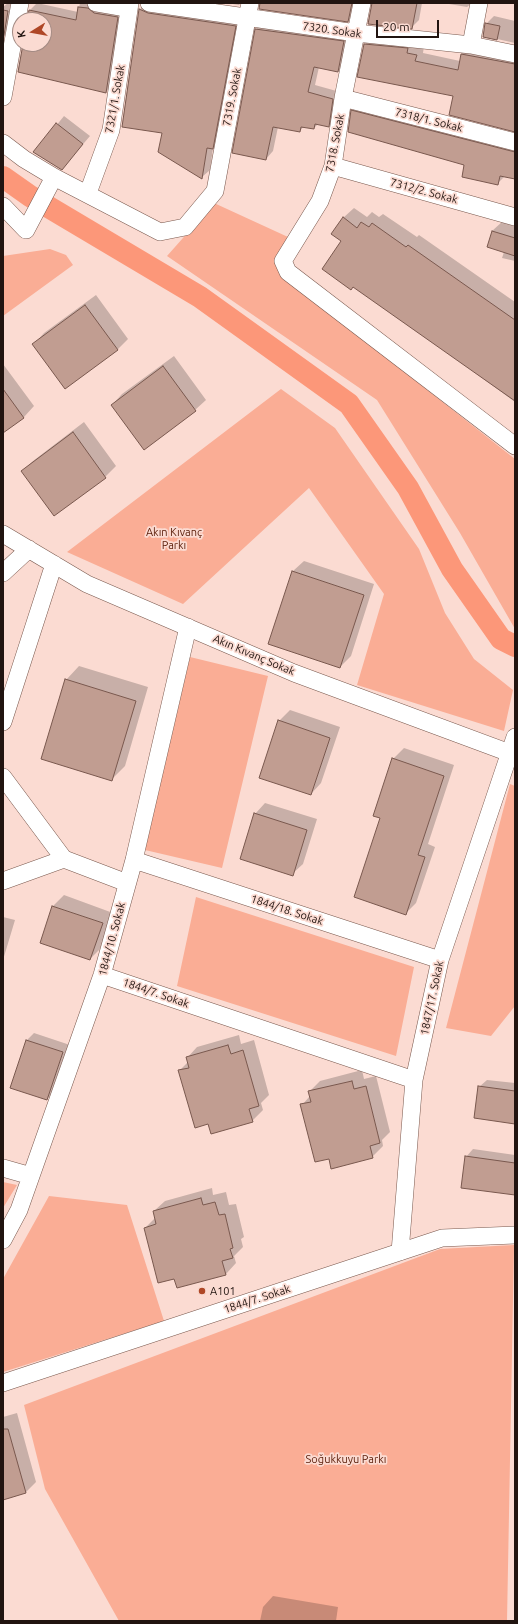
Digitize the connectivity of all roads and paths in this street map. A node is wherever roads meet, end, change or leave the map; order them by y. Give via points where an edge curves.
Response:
1 (20, 3) edge
2 (96, 3) edge
3 (126, 3) edge
4 (130, 3) edge
5 (149, 3) edge
6 (362, 3) edge
7 (479, 3) edge
8 (248, 10) edge
9 (356, 33) junction
10 (472, 45) junction
11 (515, 54) edge
12 (3, 97) edge
13 (343, 98) junction
14 (515, 142) edge
15 (3, 143) edge
16 (333, 166) junction
17 (52, 180) junction
18 (88, 193) junction
19 (3, 206) edge
20 (515, 217) edge
21 (515, 446) edge
22 (3, 534) edge
23 (29, 549) junction
24 (54, 564) junction
25 (3, 574) edge
26 (188, 627) junction
27 (3, 722) edge
28 (515, 737) edge
29 (512, 754) edge
30 (4, 782) edge
31 (64, 859) junction
32 (134, 860) junction
33 (3, 881) edge
34 (127, 883) junction
35 (440, 960) junction
36 (102, 975) junction
37 (414, 1080) junction
38 (3, 1168) edge
39 (31, 1176) junction
40 (515, 1235) edge
41 (3, 1240) edge
42 (400, 1252) junction
43 (3, 1382) edge

1 - 12 street
2 - 3 street via 119,7
4 - 18 street, 7321/1. Sokak via 111,130
5 - 8 street, 7320. Sokak
6 - 9 street, 7318. Sokak
7 - 10 street
8 - 9 street, 7320. Sokak
8 - 18 street, 7319. Sokak via 215,191 185,226 160,232
9 - 10 street, 7320. Sokak
9 - 13 street, 7318. Sokak
10 - 11 street, 7320. Sokak
13 - 14 street, 7318/1. Sokak
13 - 16 street, 7318. Sokak
15 - 17 street
16 - 20 street, 7312/2. Sokak
16 - 21 street, 7318. Sokak via 320,201 283,261 288,272
17 - 18 street
17 - 19 street via 26,230
22 - 23 street, Akın Kıvanç Sokak
23 - 24 street, Akın Kıvanç Sokak
23 - 25 street
24 - 26 street, Akın Kıvanç Sokak via 87,584
24 - 27 street
26 - 29 street, Akın Kıvanç Sokak via 294,672
26 - 32 street, 1844/10. Sokak
28 - 29 street, 1847/17. Sokak
29 - 35 street, 1847/17. Sokak
30 - 31 street
31 - 33 street
31 - 34 street
32 - 34 street, 1844/10. Sokak
32 - 35 street, 1844/18. Sokak
34 - 36 street, 1844/10. Sokak
35 - 37 street, 1847/17. Sokak
36 - 37 street, 1844/7. Sokak
36 - 39 street, 1844/10. Sokak
37 - 42 street, 1847/17. Sokak
38 - 39 street
39 - 41 street, 1844/10. Sokak via 19,1210
40 - 42 street, 1844/7. Sokak via 442,1238
42 - 43 street, 1844/7. Sokak

